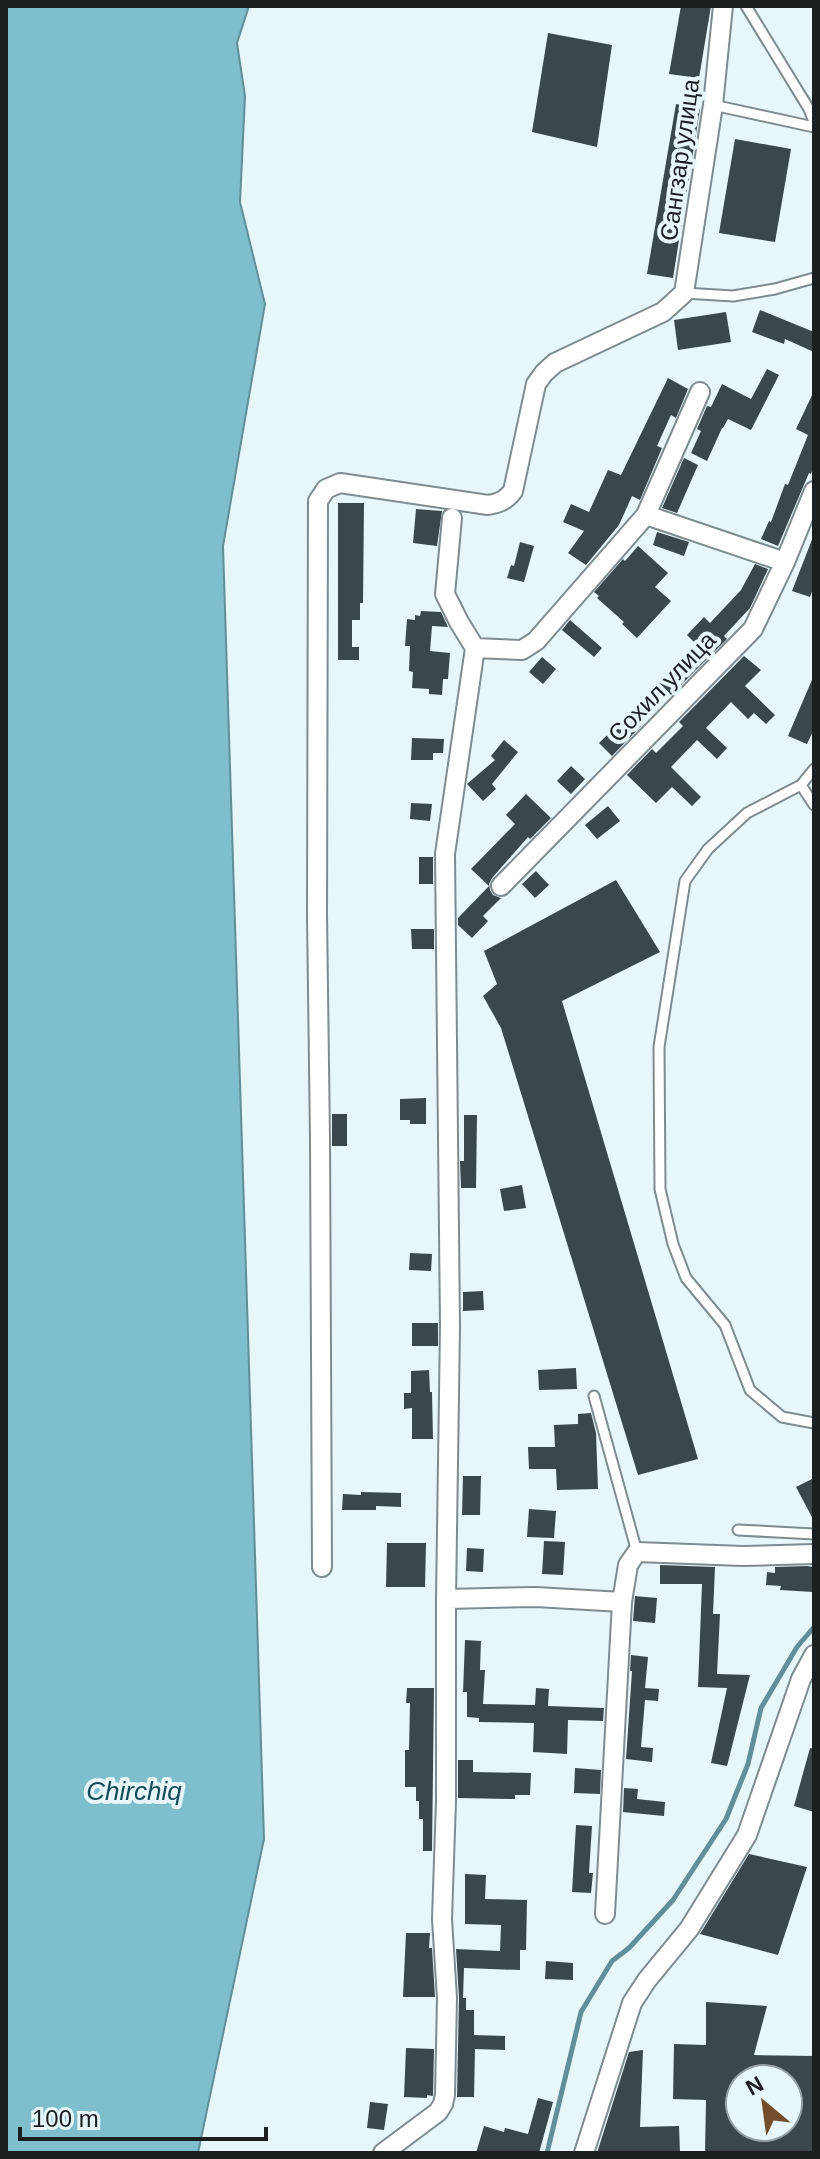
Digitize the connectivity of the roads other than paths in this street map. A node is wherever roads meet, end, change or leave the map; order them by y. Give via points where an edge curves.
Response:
1 (723, 6) edge
2 (746, 6) edge
3 (713, 105) junction
4 (814, 125) edge
5 (814, 278) edge
6 (684, 293) junction
7 (700, 392) dead end
8 (814, 491) edge
9 (646, 515) junction
10 (452, 518) dead end
11 (785, 562) junction
12 (475, 648) junction
13 (814, 769) edge
14 (801, 785) junction
15 (814, 805) edge
16 (501, 886) dead end
17 (594, 1396) dead end
18 (814, 1423) edge
19 (738, 1530) dead end
20 (814, 1534) edge
21 (637, 1552) junction
22 (814, 1554) edge
23 (322, 1567) dead end
24 (446, 1599) junction
25 (622, 1602) junction
26 (814, 1655) edge
27 (605, 1914) dead end
28 (383, 2153) edge
29 (584, 2153) edge

1 - 3 street, Сангзар улица
2 - 4 lane
3 - 4 lane
3 - 6 street, Сангзар улица
5 - 6 lane via 733,296
6 - 23 street via 663,312 544,373 536,384 507,499 488,505 340,483 326,489 318,501
7 - 9 street
8 - 11 street, Сохил улица
9 - 11 street
9 - 12 street via 530,646
10 - 12 street via 445,594
11 - 16 street, Сохил улица via 753,629
12 - 24 street via 445,854 450,1326
13 - 14 lane
14 - 15 lane
14 - 18 lane via 747,813 708,849 685,881 659,1047 660,1189 686,1278 725,1325 750,1390 782,1417
17 - 21 lane
19 - 20 lane
21 - 22 street
21 - 25 street via 628,1565
24 - 25 street
24 - 28 street via 445,2095 438,2112
25 - 27 street
26 - 29 street via 747,1835 689,1929 632,2003

